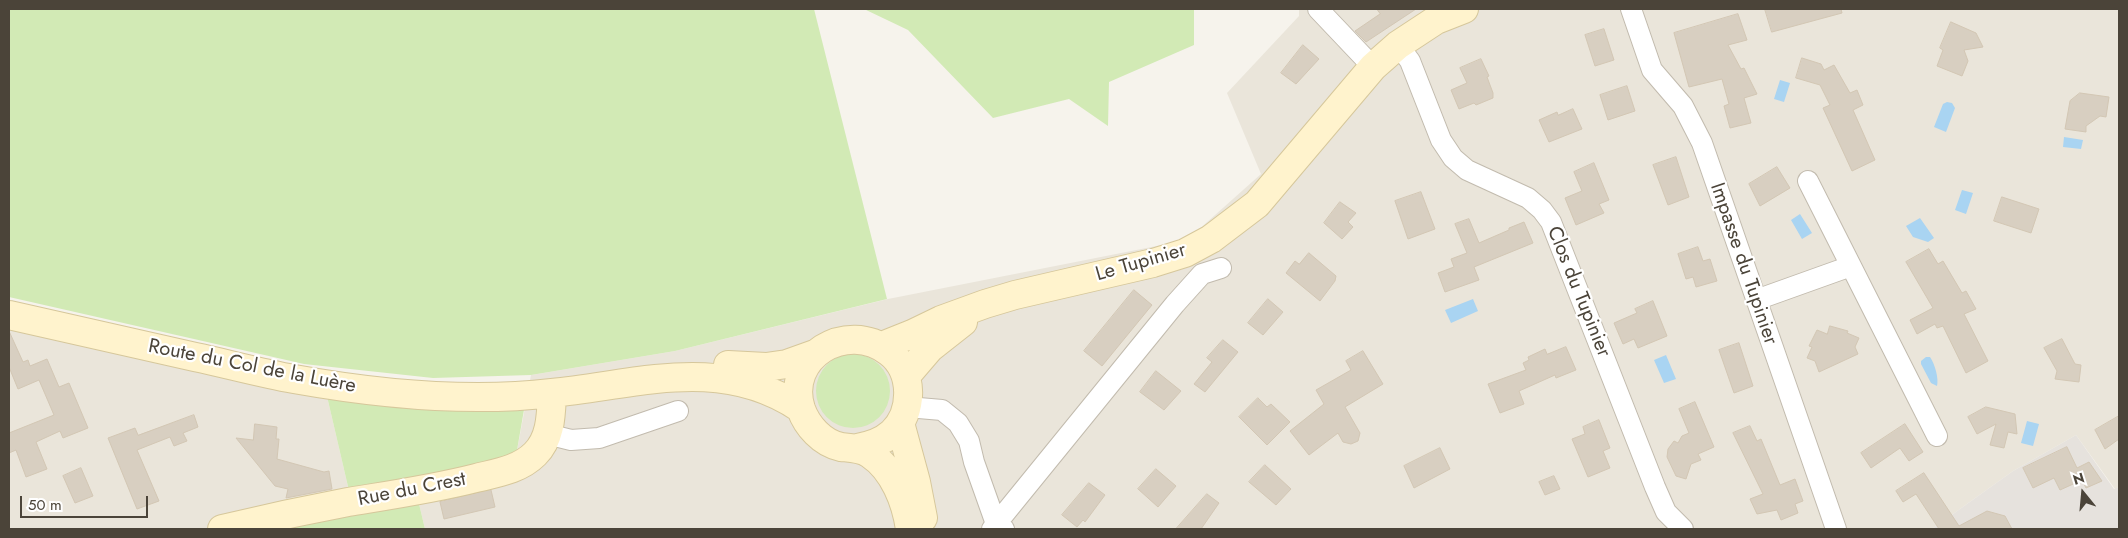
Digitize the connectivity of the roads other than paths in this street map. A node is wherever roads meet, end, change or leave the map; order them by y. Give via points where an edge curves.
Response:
1 (1318, 9) edge
2 (1464, 9) edge
3 (1631, 9) edge
4 (1398, 45) junction
5 (1373, 67) junction
6 (1808, 181) dead end
7 (1851, 266) junction
8 (1221, 268) dead end
9 (1756, 300) junction
10 (985, 304) junction
11 (9, 315) edge
12 (882, 346) junction
13 (815, 354) junction
14 (906, 376) junction
15 (648, 380) junction
16 (552, 394) junction
17 (800, 408) junction
18 (678, 411) dead end
19 (903, 415) junction
20 (547, 434) junction
21 (1938, 436) dead end
22 (857, 448) junction
23 (997, 527) edge
24 (222, 529) edge
25 (910, 529) edge
26 (924, 529) edge
27 (1683, 529) edge
28 (1836, 529) edge

1 - 5 street
2 - 4 street, Le Tupinier via 1436,20
3 - 9 street, Impasse du Tupinier via 1652,70 1683,106 1702,143
4 - 5 street, Le Tupinier
4 - 27 street, Clos du Tupinier via 1410,61 1440,140 1453,158 1467,170 1528,198 1551,222 1655,487 1666,512
5 - 10 street, Le Tupinier via 1257,204 1211,239 1185,253 1153,263
6 - 7 street
7 - 9 street
7 - 21 street
8 - 23 street, Le Tupinier via 1202,274 1175,304
9 - 28 street, Impasse du Tupinier
10 - 12 street, Le Tupinier
10 - 14 street via 930,348
11 - 16 street, Route du Col de la Luère via 294,379 435,397
12 - 13 street via 847,339 824,347
12 - 14 street via 892,354
13 - 15 street, Route du Col de la Luère via 787,364 697,368
13 - 17 street via 804,370 799,389
14 - 19 street via 909,391
15 - 16 street, Route du Col de la Luère
15 - 17 street, Route du Col de la Luère via 696,376 734,380 760,386
16 - 20 street, Rue du Crest
17 - 22 street via 808,425 822,438 839,446
18 - 20 street via 599,438 571,440
19 - 22 street via 892,433 882,441
19 - 23 street via 942,410 958,423 969,441
19 - 26 street
20 - 24 street, Rue du Crest via 536,454 508,470 430,489 349,502
22 - 25 street via 877,460 895,483

